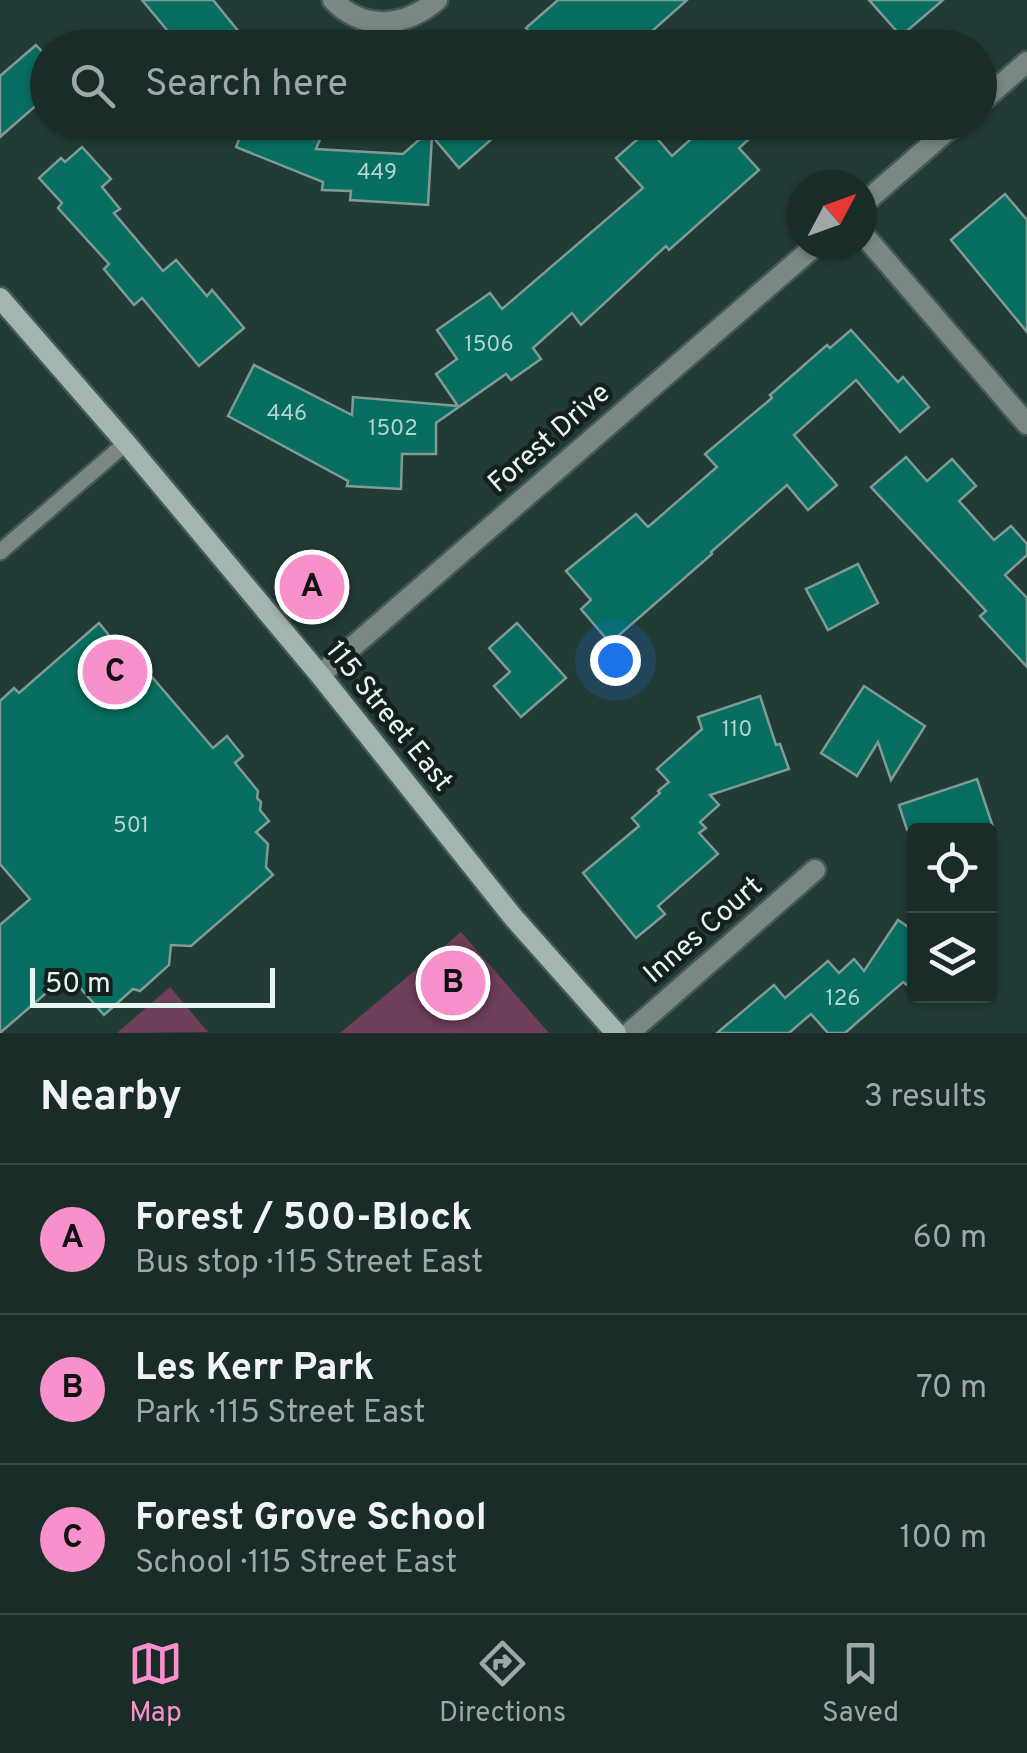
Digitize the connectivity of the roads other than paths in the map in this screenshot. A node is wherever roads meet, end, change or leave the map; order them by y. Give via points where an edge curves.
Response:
1 (333, 0) edge
2 (437, 0) edge
3 (1027, 62) edge
4 (997, 88) edge
5 (937, 140) edge
6 (877, 193) edge
7 (877, 250) edge
8 (799, 260) edge
9 (0, 298) edge
10 (1026, 421) edge
11 (126, 444) junction
12 (0, 552) edge
13 (320, 675) junction
14 (815, 870) dead end
15 (616, 1033) edge
16 (629, 1033) edge

1 - 2 street via 375,23 421,14
3 - 4 street
5 - 6 street
7 - 10 street
8 - 13 street, Forest Drive
9 - 11 street, 115 Street East
11 - 12 lane
11 - 13 street, 115 Street East
13 - 15 street, 115 Street East
14 - 16 street, Innes Court

